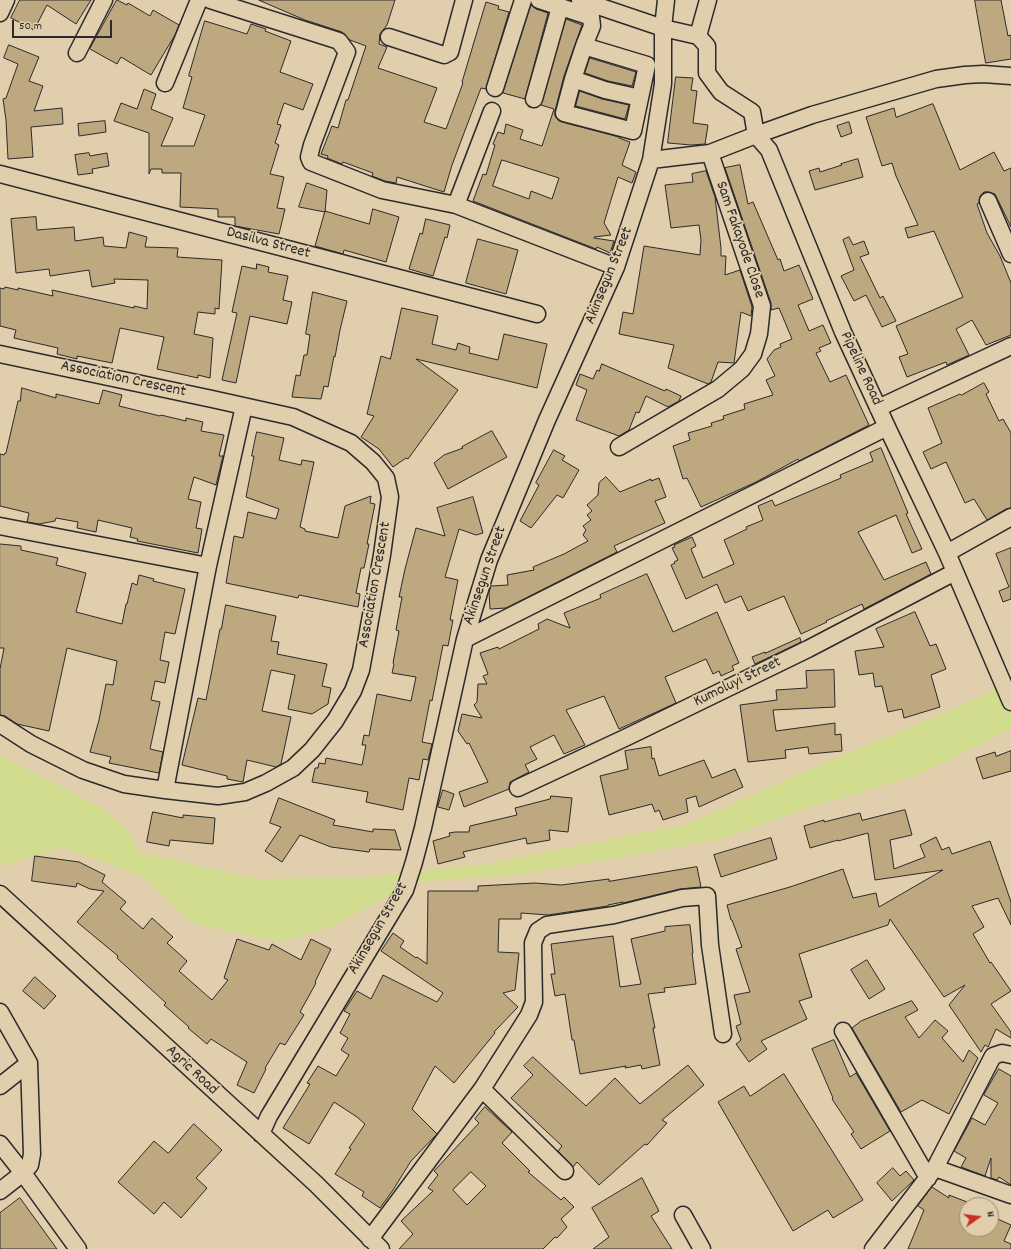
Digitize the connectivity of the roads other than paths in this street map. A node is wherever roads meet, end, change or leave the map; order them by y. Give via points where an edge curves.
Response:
1 (6, 0) edge
2 (104, 0) edge
3 (199, 0) edge
4 (210, 0) edge
5 (464, 0) edge
6 (523, 0) edge
7 (539, 0) edge
8 (580, 0) edge
9 (666, 0) edge
10 (708, 0) edge
11 (560, 7) junction
12 (0, 12) edge
13 (663, 28) junction
14 (698, 36) junction
15 (389, 37) dead end
16 (584, 46) junction
17 (77, 53) dead end
18 (1011, 76) edge
19 (573, 79) junction
20 (165, 83) dead end
21 (495, 88) dead end
22 (534, 98) dead end
23 (640, 98) junction
24 (492, 111) dead end
25 (756, 135) junction
26 (710, 153) junction
27 (651, 160) junction
28 (0, 174) edge
29 (988, 201) dead end
30 (456, 205) junction
31 (1011, 254) edge
32 (616, 267) junction
33 (537, 314) dead end
34 (1011, 346) edge
35 (0, 354) edge
36 (244, 406) junction
37 (878, 408) junction
38 (887, 427) junction
39 (619, 447) dead end
40 (1011, 517) edge
41 (0, 526) edge
42 (947, 553) junction
43 (208, 566) junction
44 (954, 572) junction
45 (465, 639) junction
46 (1011, 702) edge
47 (0, 724) edge
48 (518, 788) dead end
49 (164, 790) junction
50 (0, 894) edge
51 (0, 1012) edge
52 (843, 1031) dead end
53 (723, 1034) dead end
54 (1011, 1055) edge
55 (28, 1063) junction
56 (0, 1086) edge
57 (482, 1089) junction
58 (261, 1134) junction
59 (0, 1144) edge
60 (565, 1171) dead end
61 (24, 1173) junction
62 (932, 1173) junction
63 (0, 1191) edge
64 (1011, 1195) edge
65 (683, 1215) dead end
66 (375, 1244) edge
67 (78, 1249) edge
68 (702, 1249) edge
69 (873, 1249) edge

1 - 12 street
2 - 17 street
3 - 20 street
4 - 30 street via 339,42 347,52 312,145 309,156 311,162 382,190
5 - 15 street via 450,52 444,55
6 - 21 street
7 - 11 street
8 - 13 street
9 - 13 street, Akinsegun Street
10 - 14 street
11 - 16 street via 591,17 592,26
11 - 22 street
13 - 14 street
13 - 27 street, Akinsegun Street via 663,84
14 - 25 street via 707,46 707,73 721,92 752,112
16 - 19 street
16 - 23 street via 647,65
18 - 25 street via 983,74 936,79 812,115
19 - 23 street
19 - 23 street via 564,113 633,131
24 - 30 street
25 - 26 street
25 - 37 street, Pipeline Road via 769,150 843,332
26 - 27 street
26 - 39 street, Sam Fakayode Close via 762,306 759,334 753,354 742,369 718,389
27 - 32 street, Akinsegun Street
28 - 33 street, Dasilva Street
29 - 31 street
30 - 32 street
32 - 45 street, Akinsegun Street via 547,420 489,560
34 - 37 street
35 - 36 street, Association Crescent
36 - 43 street
36 - 49 street, Association Crescent via 294,417 351,442 374,462 386,478 390,497 361,670 353,691 335,721 312,750 293,768 245,792 218,796
37 - 38 street, Pipeline Road
38 - 42 street, Pipeline Road
38 - 45 street
40 - 42 street
41 - 43 street
42 - 44 street, Pipeline Road
43 - 49 street
44 - 46 street, Pipeline Road
44 - 48 street, Kumoluyi Street via 808,649
45 - 58 street, Akinsegun Street via 423,828 405,890 269,1116
47 - 49 street, Association Crescent via 31,744 83,770 124,784
50 - 58 street, Agric Road
51 - 55 street
52 - 62 street
53 - 57 street via 710,945 706,896 682,898 614,915 547,925 538,931 533,943 534,1002 530,1015
54 - 62 street via 1002,1053 993,1056
55 - 56 street
55 - 61 street via 32,1154 30,1165
57 - 60 street
57 - 66 street
58 - 66 street, Agric Road via 316,1184
59 - 61 street
61 - 63 street
61 - 67 street
62 - 64 street
62 - 69 street
65 - 68 street

